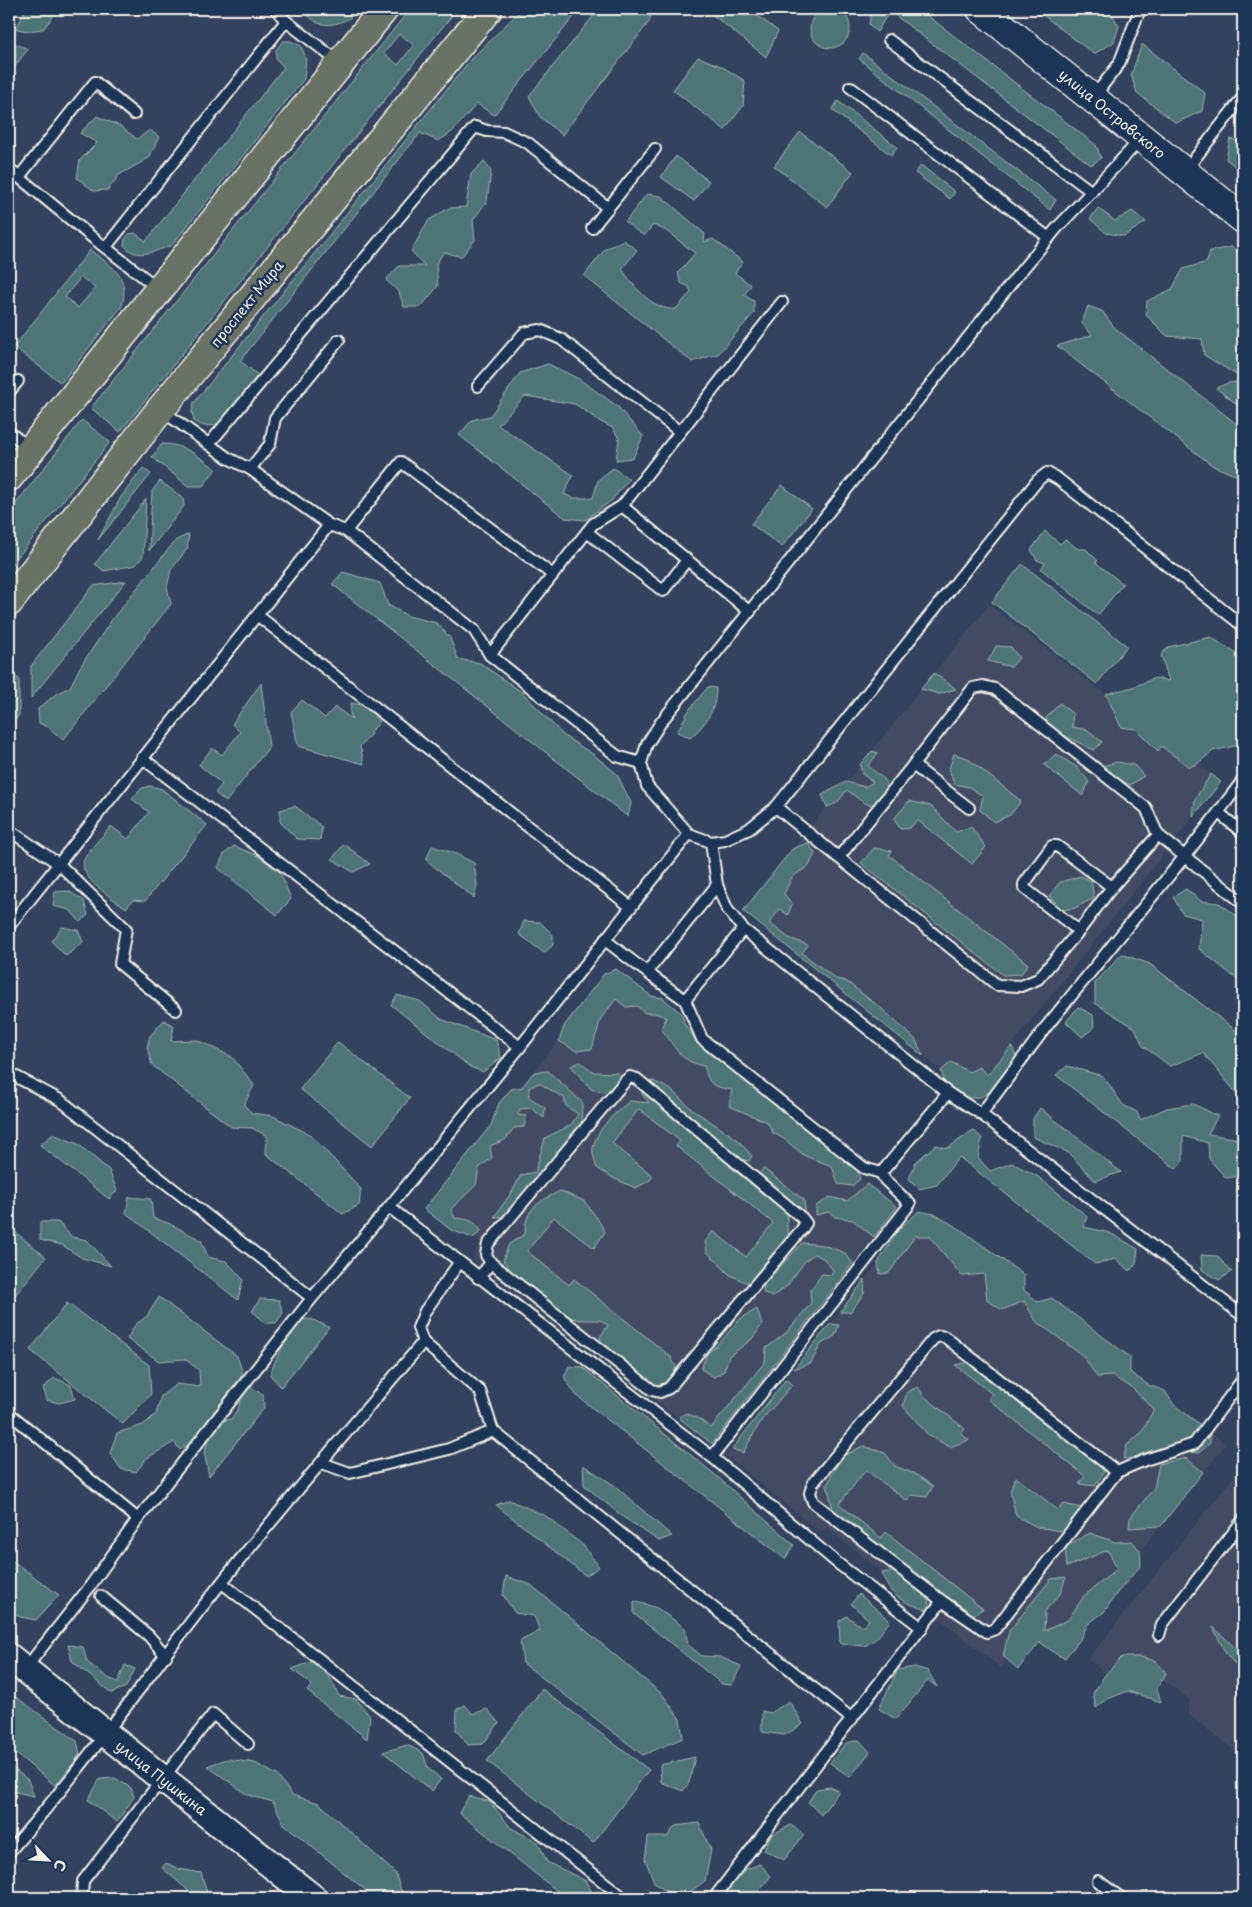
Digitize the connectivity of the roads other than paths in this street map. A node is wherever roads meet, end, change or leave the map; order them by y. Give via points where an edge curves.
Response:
1 (276, 9) edge
2 (384, 9) edge
3 (488, 9) edge
4 (981, 9) edge
5 (1140, 9) edge
6 (286, 21) junction
7 (889, 40) dead end
8 (341, 64) junction
9 (850, 87) dead end
10 (1243, 97) edge
11 (1093, 98) junction
12 (134, 114) dead end
13 (1141, 138) junction
14 (655, 149) dead end
15 (9, 169) edge
16 (1184, 172) junction
17 (19, 177) junction
18 (1092, 192) junction
19 (608, 208) junction
20 (1243, 219) edge
21 (592, 228) dead end
22 (1049, 238) junction
23 (106, 247) junction
24 (160, 289) junction
25 (782, 302) dead end
26 (339, 340) dead end
27 (18, 381) dead end
28 (478, 386) dead end
29 (9, 392) edge
30 (160, 410) junction
31 (9, 432) edge
32 (680, 432) junction
33 (209, 444) junction
34 (31, 449) junction
35 (250, 469) junction
36 (9, 477) edge
37 (622, 506) junction
38 (329, 525) junction
39 (346, 531) junction
40 (587, 532) junction
41 (687, 560) junction
42 (553, 575) junction
43 (9, 602) edge
44 (750, 612) junction
45 (257, 615) junction
46 (1243, 626) edge
47 (490, 655) junction
48 (142, 758) junction
49 (641, 764) junction
50 (913, 765) junction
51 (1243, 780) edge
52 (776, 807) junction
53 (969, 808) dead end
54 (1219, 813) junction
55 (9, 830) edge
56 (1243, 833) edge
57 (689, 834) junction
58 (1158, 835) junction
59 (711, 842) junction
60 (1185, 856) junction
61 (839, 857) junction
62 (59, 864) junction
63 (717, 885) junction
64 (1112, 887) junction
65 (1243, 903) edge
66 (631, 907) junction
67 (9, 926) edge
68 (743, 929) junction
69 (1079, 932) junction
70 (605, 940) junction
71 (652, 977) junction
72 (685, 1000) junction
73 (176, 1010) dead end
74 (520, 1047) junction
75 (10, 1077) edge
76 (948, 1093) junction
77 (981, 1114) junction
78 (881, 1173) junction
79 (389, 1207) junction
80 (459, 1263) junction
81 (491, 1263) junction
82 (478, 1278) junction
83 (312, 1298) junction
84 (1243, 1316) edge
85 (423, 1342) junction
86 (1243, 1379) edge
87 (9, 1412) edge
88 (493, 1431) junction
89 (712, 1457) junction
90 (322, 1463) junction
91 (1117, 1472) junction
92 (138, 1518) junction
93 (1243, 1520) edge
94 (222, 1583) junction
95 (101, 1596) dead end
96 (942, 1601) junction
97 (922, 1628) junction
98 (1159, 1635) dead end
99 (166, 1656) junction
100 (16, 1663) edge
101 (852, 1719) junction
102 (106, 1734) junction
103 (248, 1744) dead end
104 (162, 1779) junction
105 (9, 1852) edge
106 (1098, 1881) dead end
107 (82, 1898) edge
108 (313, 1898) edge
109 (624, 1898) edge
110 (714, 1898) edge
111 (1121, 1898) edge

1 - 6 lane
2 - 8 main road
3 - 30 main road, проспект Мира
4 - 11 main road, улица Островского
5 - 11 lane via 1119,64
6 - 8 lane
6 - 23 lane
7 - 18 lane
8 - 24 main road
9 - 22 lane
10 - 16 lane
11 - 13 main road, улица Островского
12 - 17 lane via 94,82
13 - 16 main road, улица Островского
13 - 18 lane
14 - 19 lane
15 - 17 lane
16 - 20 main road, улица Островского
17 - 23 lane
18 - 22 lane
19 - 21 lane
19 - 33 lane via 528,143 504,132 475,127
22 - 44 lane
23 - 24 lane
24 - 34 main road
25 - 32 lane
26 - 35 lane via 275,418 270,444
27 - 29 lane
28 - 32 lane via 524,333 540,330 561,339
30 - 33 lane
30 - 43 main road, проспект Мира
31 - 34 lane
32 - 37 lane
33 - 35 lane
34 - 36 main road
35 - 38 lane
37 - 40 lane
37 - 41 lane
38 - 39 lane
38 - 45 lane
39 - 42 lane via 401,462
39 - 47 lane via 474,630
40 - 41 lane via 663,591
40 - 42 lane
41 - 44 lane
42 - 47 lane
44 - 49 lane via 661,722 647,744
45 - 48 lane
45 - 66 lane
46 - 52 lane via 1047,473 1038,480
47 - 49 lane via 616,756
48 - 62 lane
48 - 74 lane
49 - 57 lane via 648,786
50 - 53 lane
50 - 58 lane via 973,688 994,689 1146,808
50 - 61 lane
51 - 54 lane
52 - 59 lane via 749,829 725,840
52 - 61 lane
54 - 56 lane
54 - 60 lane
55 - 62 lane
57 - 59 lane
57 - 66 lane
58 - 60 lane
58 - 64 lane
59 - 63 lane
60 - 65 lane
60 - 77 lane via 1046,1027
61 - 69 lane via 997,985 1020,986 1038,978
62 - 67 lane
62 - 73 lane via 126,929 120,964
63 - 68 lane via 727,908
63 - 71 lane via 651,967 649,973
64 - 69 lane
64 - 69 lane via 1057,846 1052,846 1035,868 1024,888
66 - 70 lane
68 - 72 lane
68 - 76 lane
70 - 71 lane
70 - 74 lane
71 - 72 lane
72 - 78 lane via 702,1039 864,1168
74 - 79 lane
75 - 83 lane via 60,1100
76 - 77 lane
76 - 78 lane
77 - 84 lane
78 - 89 lane via 910,1204
79 - 80 lane
79 - 83 lane
80 - 82 lane
80 - 85 lane via 425,1312 418,1328
81 - 81 lane via 486,1255 488,1244 630,1077 806,1223 669,1388 660,1392 652,1390
81 - 82 lane
82 - 89 lane
83 - 92 lane
85 - 88 lane via 480,1391
85 - 90 lane
86 - 91 lane via 1194,1444
87 - 92 lane
88 - 90 lane via 449,1449 350,1472
88 - 101 lane
89 - 97 lane via 836,1562
90 - 94 lane
91 - 96 lane via 996,1629 987,1632
91 - 96 lane via 945,1337 932,1339 813,1483 810,1493 813,1502
92 - 100 lane via 88,1589
93 - 98 lane via 1162,1625
94 - 99 lane
94 - 109 lane
95 - 99 lane via 149,1636
96 - 97 lane
97 - 101 lane
99 - 102 lane
100 - 102 street, улица Пушкина
101 - 110 lane
102 - 104 street, улица Пушкина
102 - 105 lane
103 - 104 lane via 213,1714
104 - 107 lane via 83,1881
104 - 108 street, улица Пушкина
106 - 111 lane

